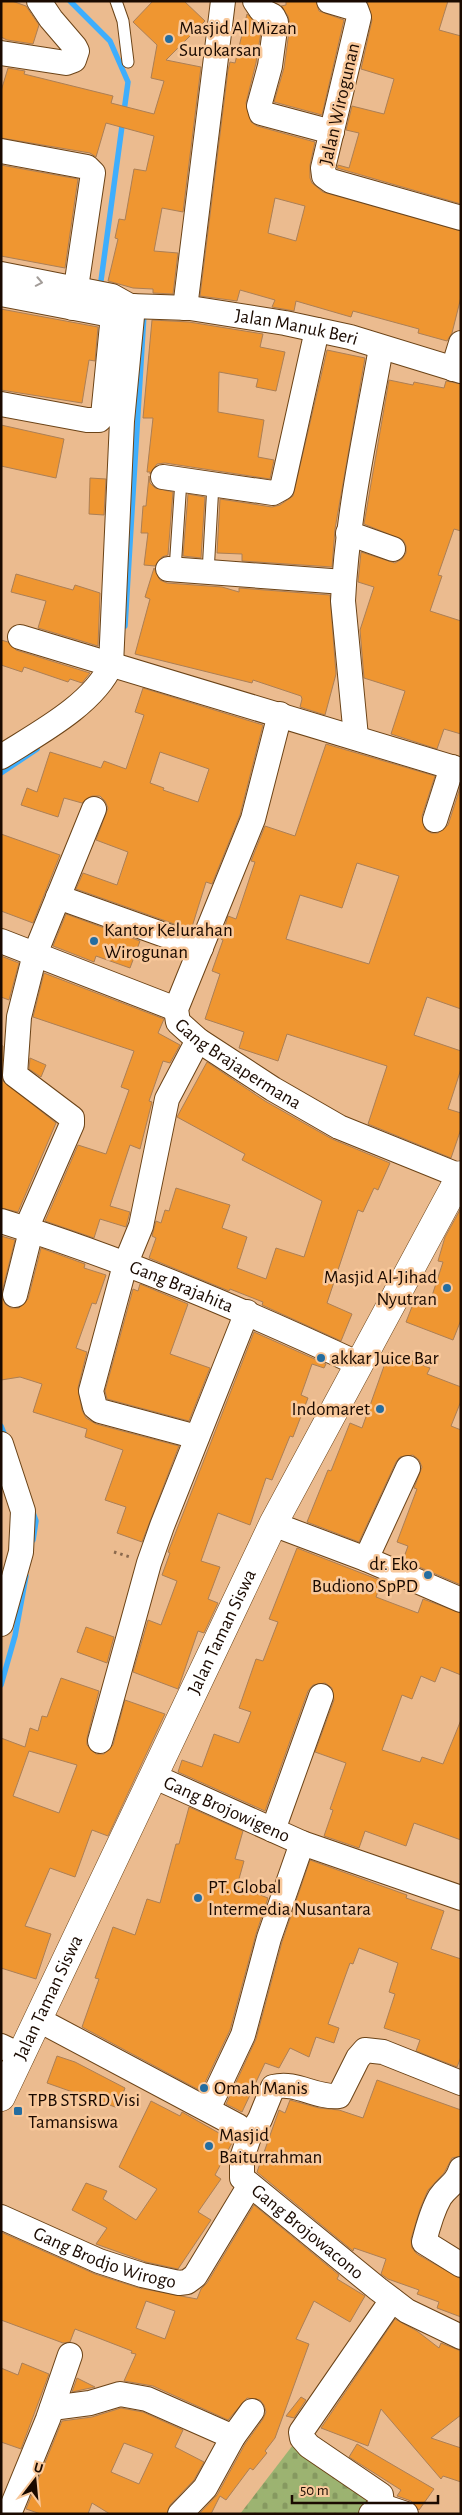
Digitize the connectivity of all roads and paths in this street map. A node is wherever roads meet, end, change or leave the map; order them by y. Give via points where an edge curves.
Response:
1 (116, 1) edge
2 (222, 1) edge
3 (255, 1) edge
4 (329, 1) edge
5 (45, 10) edge
6 (1, 53) edge
7 (40, 60) junction
8 (128, 62) dead end
9 (332, 132) junction
10 (1, 151) edge
11 (461, 218) edge
12 (1, 274) edge
13 (1, 294) edge
14 (75, 299) junction
15 (122, 306) junction
16 (185, 308) junction
17 (317, 330) junction
18 (461, 343) edge
19 (381, 348) junction
20 (457, 370) edge
21 (1, 404) edge
22 (172, 478) joint
23 (213, 484) junction
24 (348, 532) junction
25 (393, 549) dead end
26 (172, 570) joint
27 (208, 573) junction
28 (344, 582) junction
29 (20, 637) dead end
30 (110, 665) junction
31 (280, 714) junction
32 (356, 737) junction
33 (1, 757) edge
34 (456, 769) edge
35 (94, 809) dead end
36 (435, 820) dead end
37 (58, 897) junction
38 (1, 941) edge
39 (201, 948) junction
40 (35, 954) junction
41 (176, 1009) junction
42 (198, 1040) junction
43 (458, 1186) edge
44 (1, 1221) edge
45 (29, 1230) junction
46 (125, 1265) junction
47 (15, 1295) dead end
48 (247, 1312) junction
49 (359, 1364) junction
50 (197, 1437) junction
51 (1, 1444) edge
52 (408, 1468) dead end
53 (273, 1524) junction
54 (366, 1559) junction
55 (461, 1600) edge
56 (1, 1624) edge
57 (321, 1696) dead end
58 (100, 1741) dead end
59 (153, 1776) junction
60 (273, 1830) junction
61 (302, 1843) junction
62 (461, 1898) edge
63 (39, 2020) junction
64 (12, 2051) edge
65 (461, 2083) edge
66 (1, 2097) edge
67 (208, 2109) junction
68 (249, 2136) junction
69 (461, 2169) edge
70 (250, 2185) junction
71 (1, 2217) edge
72 (461, 2265) edge
73 (392, 2300) junction
74 (461, 2337) edge
75 (70, 2355) dead end
76 (52, 2408) junction
77 (252, 2411) dead end
78 (233, 2437) junction
79 (377, 2510) edge
80 (1, 2512) edge
81 (8, 2514) edge
82 (180, 2514) edge
83 (406, 2514) edge

1 - 8 lane via 123,21
2 - 16 street
3 - 9 street via 276,22 270,66 259,106 261,113
4 - 9 street, Jalan Wirogunan via 356,10 360,16
5 - 7 street
5 - 7 street via 75,47 76,56 71,63
6 - 7 street
9 - 11 street, Jalan Wirogunan via 323,168 324,176 330,181
10 - 14 street via 87,167 93,173
12 -> 14 street
13 - 14 street
14 - 15 street, Jalan Manuk Beri
15 - 16 street, Jalan Manuk Beri
15 - 21 street via 105,411 100,420
15 - 30 street via 122,421
16 - 17 street, Jalan Manuk Beri
17 - 19 street, Jalan Manuk Beri
17 - 23 street via 282,488 273,492
18 - 20 street
19 - 20 street, Jalan Manuk Beri
19 - 24 street
22 - 23 street
22 - 26 lane
23 - 27 lane
24 - 25 street
24 - 28 street
26 - 27 street
27 - 28 street
28 - 32 street
29 - 30 street
30 - 31 street
30 - 33 street via 107,674 88,696
31 - 32 street
31 - 39 street, Gang Brajapermana via 253,819
32 - 34 street
34 - 36 street
35 - 37 street
37 - 39 street
37 - 40 street
38 - 40 street
39 - 41 street, Gang Brajapermana
40 - 41 street
40 - 45 street via 19,1017 15,1075 69,1114 72,1124
41 - 42 street, Gang Brajapermana via 178,1022
42 - 43 street, Gang Brajapermana via 272,1089 339,1127
42 - 46 street via 168,1099 142,1226
43 - 49 main road, Jalan Taman Siswa
44 - 45 street, Gang Brajahita
45 - 46 street, Gang Brajahita
45 - 47 street
46 - 48 street, Gang Brajahita
46 - 50 street via 91,1391 95,1407
48 - 49 street, Gang Brajahita
48 - 50 street
49 - 53 main road, Jalan Taman Siswa
50 - 58 street via 149,1563
51 - 56 street via 23,1511 21,1552
52 - 54 street
53 - 54 street
53 - 59 main road, Jalan Taman Siswa
54 - 55 street
57 - 60 street
59 - 60 street, Gang Brojowigeno
59 - 63 main road, Jalan Taman Siswa
60 - 61 street, Gang Brojowigeno
61 - 62 street, Gang Brojowigeno
61 - 67 street, Gang Brojowigeno via 270,1938 243,2035
63 - 64 main road, Jalan Taman Siswa
63 - 67 street
64 - 66 main road, Jalan Taman Siswa
65 - 68 street, Gang Brojowacono via 383,2052 364,2050 339,2096 325,2097 287,2083 273,2087
67 - 68 street
68 - 70 street, Gang Brojowacono via 241,2170 242,2178
69 - 72 street via 456,2183 440,2198 424,2242
70 - 71 street, Gang Brodjo Wirogo via 195,2276 179,2284 142,2276 99,2261
70 - 73 street, Gang Brojowacono
73 - 74 street, Gang Brojowacono via 407,2311
73 - 79 street via 301,2432 309,2446 381,2495
75 - 76 street
76 - 78 street via 90,2403 120,2394 147,2399
76 - 81 street
77 - 78 street
78 - 82 street via 205,2488
79 - 83 street
80 - 81 street

